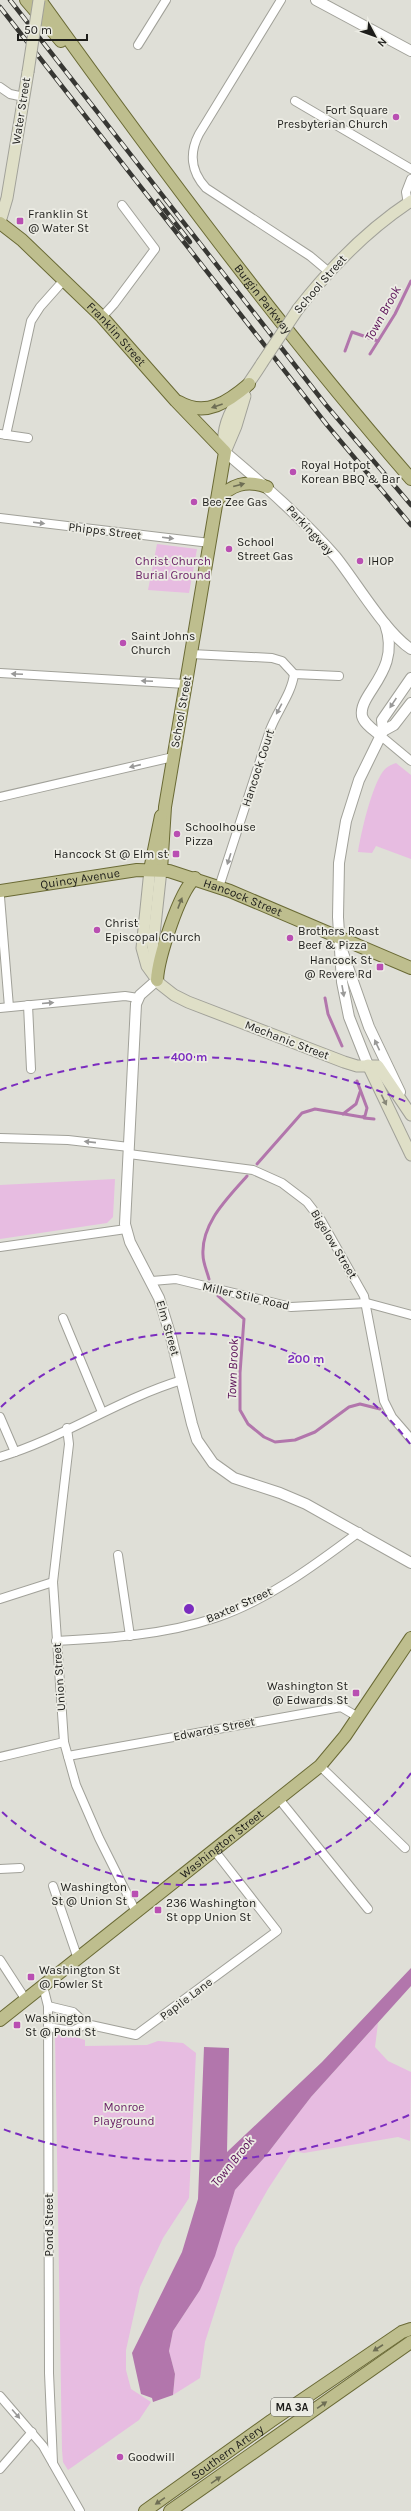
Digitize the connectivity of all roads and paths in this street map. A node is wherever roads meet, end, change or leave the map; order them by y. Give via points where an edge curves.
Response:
1 (26, 0) edge
2 (40, 0) edge
3 (166, 0) edge
4 (281, 0) edge
5 (316, 0) edge
6 (138, 46) dead end
7 (411, 51) edge
8 (0, 87) edge
9 (24, 97) junction
10 (295, 101) dead end
11 (121, 113) junction
12 (411, 170) edge
13 (411, 179) edge
14 (409, 202) edge
15 (122, 206) dead end
16 (0, 222) edge
17 (329, 272) junction
18 (64, 280) junction
19 (102, 316) junction
20 (249, 384) junction
21 (176, 401) junction
22 (3, 434) edge
23 (28, 438) dead end
24 (225, 452) junction
25 (411, 479) edge
26 (267, 487) junction
27 (217, 500) junction
28 (0, 518) edge
29 (210, 543) junction
30 (384, 620) junction
31 (411, 649) edge
32 (191, 654) junction
33 (0, 673) edge
34 (294, 674) junction
35 (339, 676) dead end
36 (411, 678) edge
37 (186, 684) junction
38 (411, 703) edge
39 (382, 734) junction
40 (173, 757) junction
41 (411, 761) edge
42 (0, 797) edge
43 (156, 870) junction
44 (195, 878) junction
45 (219, 887) junction
46 (0, 891) edge
47 (0, 897) edge
48 (339, 938) junction
49 (411, 968) edge
50 (157, 980) junction
51 (138, 998) junction
52 (28, 1005) junction
53 (9, 1007) junction
54 (0, 1008) edge
55 (368, 1065) junction
56 (31, 1069) dead end
57 (409, 1110) edge
58 (0, 1138) edge
59 (129, 1150) junction
60 (411, 1155) edge
61 (126, 1229) junction
62 (0, 1247) edge
63 (152, 1281) junction
64 (367, 1304) junction
65 (411, 1315) edge
66 (63, 1318) dead end
67 (182, 1380) junction
68 (102, 1412) junction
69 (0, 1417) edge
70 (68, 1428) junction
71 (411, 1440) edge
72 (15, 1452) junction
73 (0, 1457) edge
74 (358, 1532) junction
75 (118, 1555) dead end
76 (411, 1563) edge
77 (53, 1582) junction
78 (0, 1599) edge
79 (130, 1636) junction
80 (411, 1638) edge
81 (56, 1642) junction
82 (358, 1718) junction
83 (64, 1742) junction
84 (68, 1756) junction
85 (0, 1757) edge
86 (320, 1766) junction
87 (279, 1799) junction
88 (405, 1848) dead end
89 (214, 1850) junction
90 (20, 1868) dead end
91 (0, 1870) edge
92 (53, 1886) dead end
93 (368, 1908) dead end
94 (136, 1912) junction
95 (78, 1959) junction
96 (0, 1960) edge
97 (43, 1986) junction
98 (26, 2000) junction
99 (48, 2006) junction
100 (0, 2020) edge
101 (86, 2024) junction
102 (48, 2027) junction
103 (411, 2329) edge
104 (411, 2342) edge
105 (0, 2396) edge
106 (32, 2432) junction
107 (53, 2463) junction
108 (0, 2469) edge
109 (80, 2511) edge
110 (145, 2511) edge
111 (170, 2511) edge

1 - 11 main road, Burgin Parkway
2 - 9 main road, Water Street, bridge
2 - 11 main road, Burgin Parkway
3 - 6 street
4 - 17 street via 202,128 194,145 194,168 206,188 310,256
5 - 7 street
8 - 9 street via 10,94
9 - 16 main road, Water Street via 7,198
10 - 12 street
11 - 25 main road, Burgin Parkway via 313,362
13 - 14 street via 405,196
14 - 17 main road, School Street via 373,229
15 - 19 street via 155,249
16 - 18 main road, Franklin Street
17 - 20 main road, School Street, bridge via 298,309
18 - 19 main road, Franklin Street
18 - 22 street via 31,321
19 - 21 main road, Franklin Street
20 -> 21 main road via 228,401 215,407 194,408
20 - 24 main road, School Street via 227,421 223,438
21 - 24 main road, Franklin Street
22 - 23 street
24 - 26 street, Parkingway
24 - 27 main road, School Street
27 -> 26 main road via 237,484 254,483
26 - 30 street, Parkingway via 325,544
27 - 29 main road, School Street
28 -> 29 street, Phipps Street
29 - 32 main road, School Street
30 - 31 street, Parkingway
30 - 39 street, Parkingway via 389,645 388,660 385,670 362,709 362,717 367,724
32 - 34 street via 272,658 282,661
32 - 37 main road, School Street
37 -> 33 street
34 - 35 street
34 -> 45 street, Hancock Court via 293,683 270,730
36 -> 39 street via 382,720
37 - 40 main road, School Street
38 - 39 street via 394,725
39 - 41 street
39 - 48 street via 359,780 344,833 338,878
40 -> 42 street
40 - 43 main road, School Street
43 - 44 main road, Hancock Street
43 - 46 main road, Quincy Avenue
43 - 50 main road via 153,944
44 - 45 main road, Hancock Street
50 -> 44 main road via 164,946 186,890
45 - 48 main road, Hancock Street
47 - 53 street
48 - 49 main road, Hancock Street
48 -> 55 street via 345,1000
57 -> 48 street via 363,1012
50 - 51 street
50 - 55 main road, Mechanic Street via 169,991 188,1002 344,1062 356,1066
52 -> 51 street via 125,996
51 - 59 street, Elm Street
52 - 53 street
52 - 56 street
53 - 54 street
55 - 57 main road, Mechanic Street via 380,1068 391,1088
55 -> 60 main road
59 -> 58 street, Bigelow Street via 68,1140
59 - 61 street, Elm Street
59 - 64 street, Bigelow Street via 253,1170 289,1187 317,1214
61 - 62 street
61 - 63 street, Elm Street via 130,1242
63 - 64 street, Miller Stile Road via 176,1279 291,1307
63 - 67 street, Elm Street
64 - 65 street, Miller Stile Road
64 - 71 street, Bigelow Street via 384,1401 392,1417
66 - 68 street
67 - 68 street
67 - 74 street, Elm Street via 197,1440 213,1463 234,1478 293,1498
68 - 70 street
69 - 72 street
70 - 72 street
70 - 77 street, Union Street via 69,1444
72 - 73 street
74 - 76 street, Elm Street
74 - 79 street, Baxter Street via 310,1568 216,1618 166,1631
75 - 79 street
77 - 78 street
77 - 81 street, Union Street
79 - 81 street, Baxter Street
80 - 82 main road, Washington Street
81 - 83 street, Union Street
82 - 84 street, Edwards Street via 341,1707
82 - 86 main road, Washington Street
83 - 84 street, Union Street
83 - 85 street
84 - 94 street, Union Street via 76,1785 98,1838
86 - 87 main road, Washington Street
86 - 88 street
87 - 89 main road, Washington Street
87 - 93 street
89 - 94 main road, Washington Street
89 - 101 street, Papile Lane via 277,1931 136,2035
90 - 91 street
92 - 95 street
94 - 95 main road, Washington Street
95 - 97 main road, Washington Street
96 - 98 street
97 - 98 main road, Washington Street
97 - 99 street, Pond Street
98 - 100 main road, Washington Street
99 - 101 street, Papile Lane via 73,2012
99 - 102 street, Pond Street
101 - 102 street via 72,2031
102 - 107 street, Pond Street via 49,2365
103 -> 110 main road, Southern Artery / MA 3A via 389,2341 271,2421
111 -> 104 main road, Southern Artery / MA 3A
105 -> 106 street, Pond Street
106 - 107 street, Pond Street
106 - 108 street
107 - 109 street, Pond Street

